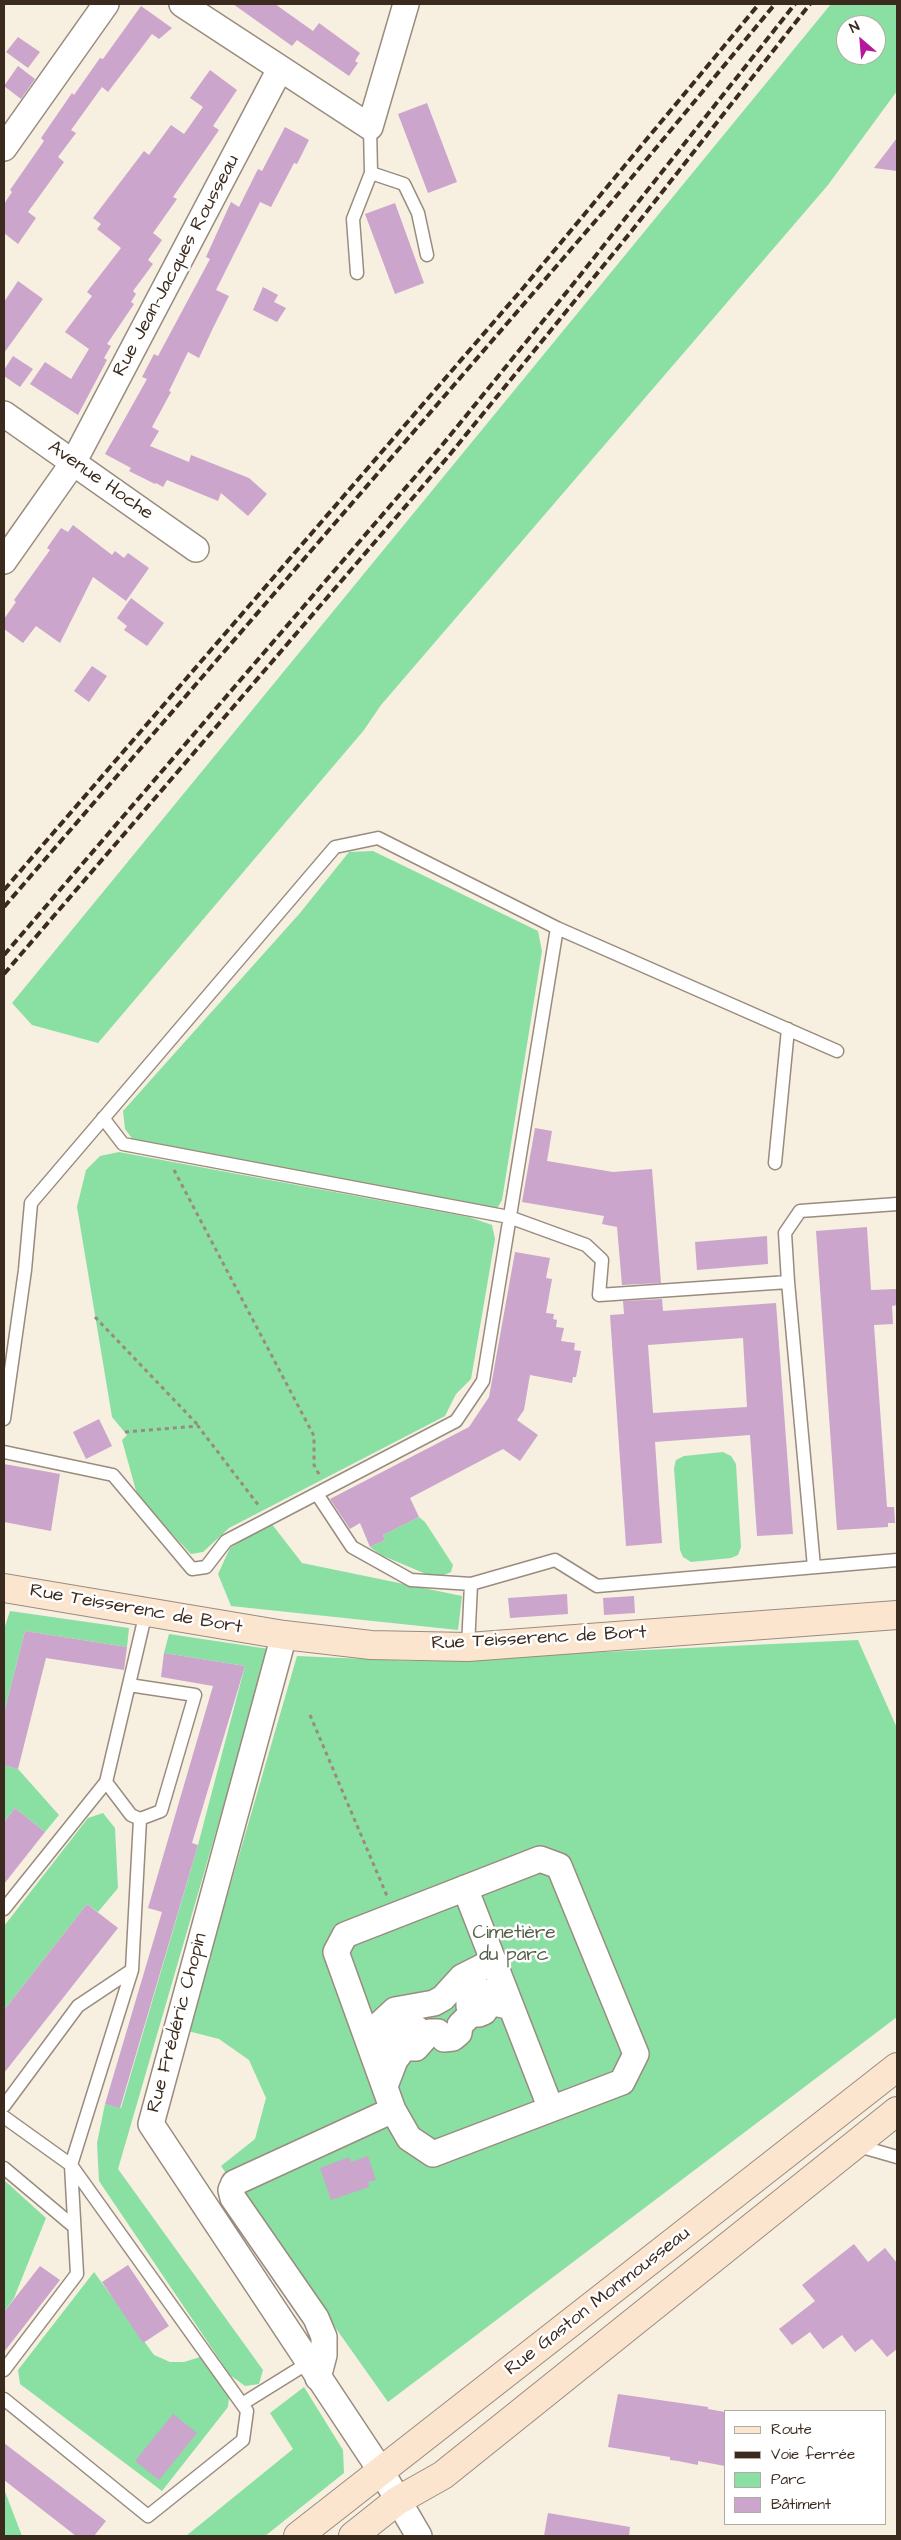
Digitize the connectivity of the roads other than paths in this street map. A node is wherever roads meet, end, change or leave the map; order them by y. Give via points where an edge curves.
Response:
1 (106, 4) edge
2 (182, 4) edge
3 (406, 4) edge
4 (280, 69) junction
5 (370, 127) junction
6 (4, 148) edge
7 (371, 173) junction
8 (427, 254) dead end
9 (357, 273) dead end
10 (4, 414) edge
11 (73, 463) junction
12 (196, 549) dead end
13 (4, 561) edge
14 (557, 928) junction
15 (788, 1029) junction
16 (837, 1051) dead end
17 (103, 1118) junction
18 (775, 1163) dead end
19 (897, 1204) edge
20 (509, 1217) junction
21 (788, 1282) junction
22 (4, 1419) edge
23 (4, 1452) edge
24 (322, 1491) junction
25 (897, 1560) edge
26 (814, 1567) junction
27 (471, 1584) junction
28 (4, 1588) edge
29 (146, 1612) junction
30 (897, 1615) edge
31 (284, 1635) junction
32 (468, 1647) junction
33 (129, 1685) junction
34 (106, 1782) junction
35 (140, 1819) junction
36 (465, 1888) junction
37 (4, 1909) edge
38 (494, 1961) junction
39 (132, 1970) junction
40 (457, 2024) junction
41 (897, 2067) edge
42 (381, 2076) junction
43 (4, 2106) edge
44 (551, 2109) junction
45 (393, 2110) junction
46 (897, 2111) edge
47 (4, 2117) edge
48 (855, 2145) junction
49 (897, 2157) edge
50 (71, 2165) junction
51 (4, 2168) edge
52 (72, 2225) junction
53 (4, 2370) edge
54 (313, 2371) junction
55 (4, 2398) edge
56 (242, 2404) junction
57 (382, 2471) junction
58 (398, 2501) junction
59 (298, 2536) edge
60 (353, 2536) edge
61 (419, 2536) edge

1 - 6 street
2 - 4 street
3 - 5 street
4 - 5 street
4 - 11 street, Rue Jean-Jacques Rousseau
5 - 7 lane
7 - 8 lane via 404,184 418,212
7 - 9 lane via 353,219
10 - 11 street, Avenue Hoche
11 - 12 street, Avenue Hoche
11 - 13 street, Rue Jean-Jacques Rousseau
14 - 15 lane
14 - 17 lane via 378,838 335,847
14 - 20 lane
15 - 16 lane
15 - 18 lane
17 - 20 lane via 123,1144
17 - 22 lane via 31,1203
19 - 21 lane via 800,1211 785,1233
20 - 21 lane via 586,1245 602,1260 599,1295
20 - 24 lane via 483,1381 456,1421
21 - 26 lane
23 - 24 lane via 113,1475 192,1570 206,1567 226,1541
24 - 27 lane via 352,1546 411,1580
25 - 26 lane
26 - 27 lane via 598,1586 555,1560
27 - 32 lane
28 - 29 main road, Rue Teisserenc de Bort
29 - 31 main road, Rue Teisserenc de Bort
29 - 33 lane
30 - 32 main road, Rue Teisserenc de Bort
31 - 32 main road, Rue Teisserenc de Bort via 371,1644
31 - 54 street, Rue Frédéric Chopin via 151,2124
33 - 34 lane
33 - 35 lane via 195,1695 161,1811
34 - 35 lane via 131,1815
34 - 37 lane
35 - 39 lane
36 - 38 street
36 - 42 street via 345,1935 336,1952
36 - 44 street via 540,1859 558,1866 636,2054 622,2082
38 - 40 street
38 - 42 street via 462,1976 443,1998 434,2003 396,2010 381,2023
39 - 43 lane via 78,2006
39 - 50 lane
40 - 42 street via 395,2060
40 - 44 street
41 - 57 main road, Rue Gaston Monmousseau
42 - 45 street
44 - 45 street via 432,2154 409,2138
45 - 54 street via 234,2183 231,2190 233,2198 316,2318 324,2337 324,2355
46 - 48 main road, Rue Gaston Monmousseau
47 - 50 lane
48 - 49 lane
48 - 58 main road, Rue Gaston Monmousseau via 443,2474
50 - 52 lane
50 - 56 lane
51 - 52 lane
52 - 53 lane via 77,2274
54 - 56 lane
54 - 57 street, Rue Frédéric Chopin
55 - 56 lane via 148,2516 243,2440 248,2411
57 - 58 street, Rue Frédéric Chopin
57 - 59 main road, Rue Gaston Monmousseau
58 - 60 main road, Rue Gaston Monmousseau
58 - 61 street, Rue Frédéric Chopin

